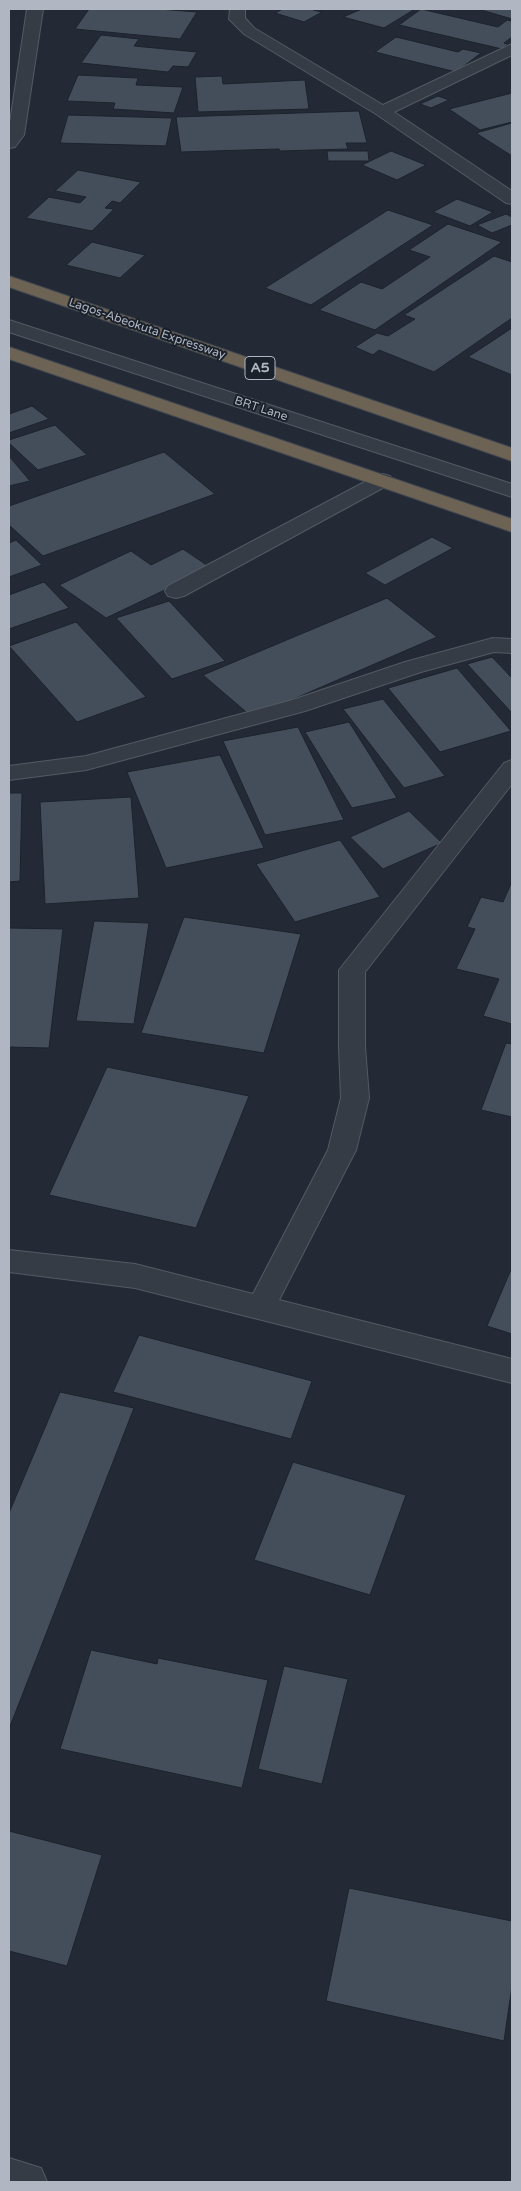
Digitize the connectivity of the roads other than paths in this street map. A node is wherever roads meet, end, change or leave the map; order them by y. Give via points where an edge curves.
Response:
1 (34, 9) edge
2 (238, 9) edge
3 (512, 49) edge
4 (382, 111) junction
5 (9, 143) edge
6 (512, 199) edge
7 (9, 281) edge
8 (9, 326) edge
9 (9, 353) edge
10 (512, 455) edge
11 (382, 480) junction
12 (512, 491) edge
13 (512, 526) edge
14 (176, 591) dead end
15 (512, 646) edge
16 (512, 768) edge
17 (9, 772) edge
18 (9, 1261) edge
19 (261, 1307) junction
20 (512, 1371) edge
21 (9, 2178) edge
22 (26, 2182) edge

1 - 5 street via 16,135
2 - 4 street via 237,19 249,31
3 - 4 street
4 - 6 street
7 - 10 highway, Lagos-Abeokuta Expressway / A5
8 - 12 street, BRT Lane
9 - 11 highway
11 - 13 highway
11 - 14 street
15 - 17 street via 493,645 413,666 297,706 86,763
16 - 19 street via 352,970 355,1098 342,1150
18 - 19 street via 135,1276
19 - 20 street
21 - 22 street

